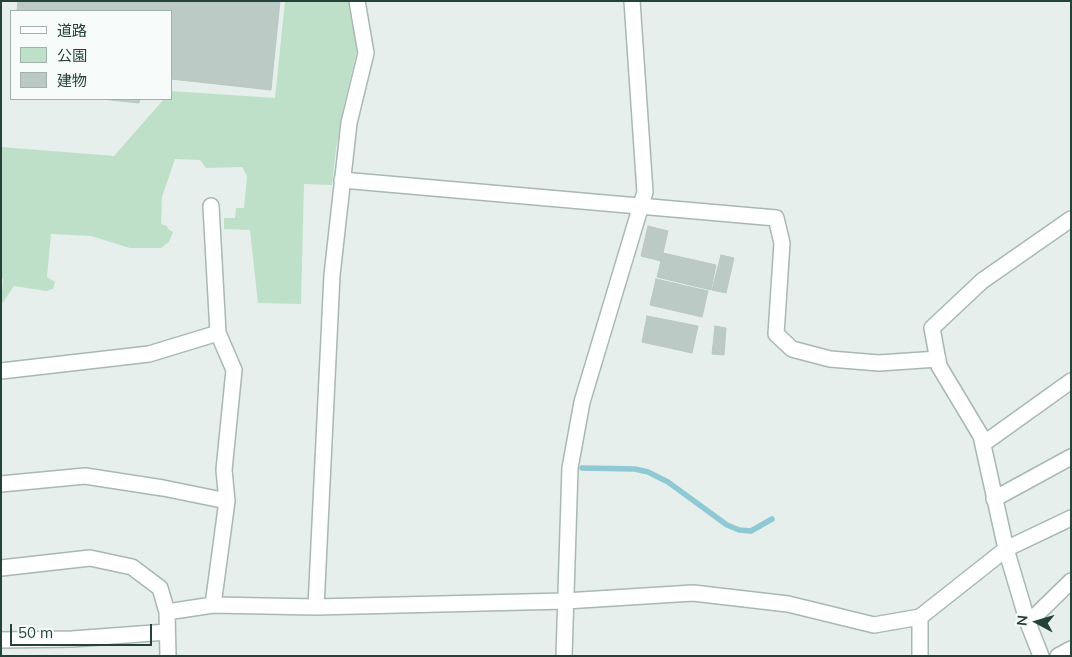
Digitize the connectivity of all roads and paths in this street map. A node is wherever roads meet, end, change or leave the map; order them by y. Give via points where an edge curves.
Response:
1 (357, 1) edge
2 (632, 1) edge
3 (342, 180) junction
4 (211, 206) dead end
5 (641, 206) junction
6 (1071, 220) edge
7 (218, 333) junction
8 (938, 359) junction
9 (1, 371) edge
10 (1071, 381) edge
11 (983, 444) junction
12 (1071, 457) edge
13 (1, 484) edge
14 (994, 499) junction
15 (227, 501) junction
16 (1071, 518) edge
17 (1006, 549) junction
18 (1, 568) edge
19 (1071, 581) edge
20 (565, 601) junction
21 (213, 605) junction
22 (316, 607) junction
23 (167, 612) junction
24 (920, 617) junction
25 (1028, 622) junction
26 (168, 632) junction
27 (1, 640) edge
28 (1071, 649) edge
29 (168, 656) edge
30 (564, 656) edge
31 (920, 656) edge
32 (1041, 656) edge
33 (1058, 656) edge

1 - 3 street via 366,53 349,123
2 - 5 street via 645,192
3 - 5 street
3 - 22 street via 332,275
4 - 7 street
5 - 8 street via 776,218 782,243 776,334 792,350 830,359 879,363
5 - 20 street via 582,402 570,468
6 - 8 street via 982,282 932,328
7 - 9 street via 148,354
7 - 15 street via 234,370 224,470
8 - 11 street
10 - 11 street
11 - 14 street
12 - 14 street
13 - 15 street via 85,476
14 - 17 street
15 - 21 street
16 - 17 street
17 - 24 street
17 - 25 street
18 - 23 street via 90,558 132,567 160,588
19 - 25 street
20 - 22 street
20 - 24 street via 693,593 788,604 874,625
20 - 30 street
21 - 22 street
21 - 23 street
23 - 26 street
24 - 31 street
25 - 32 street
26 - 27 street
26 - 29 street
28 - 33 street

